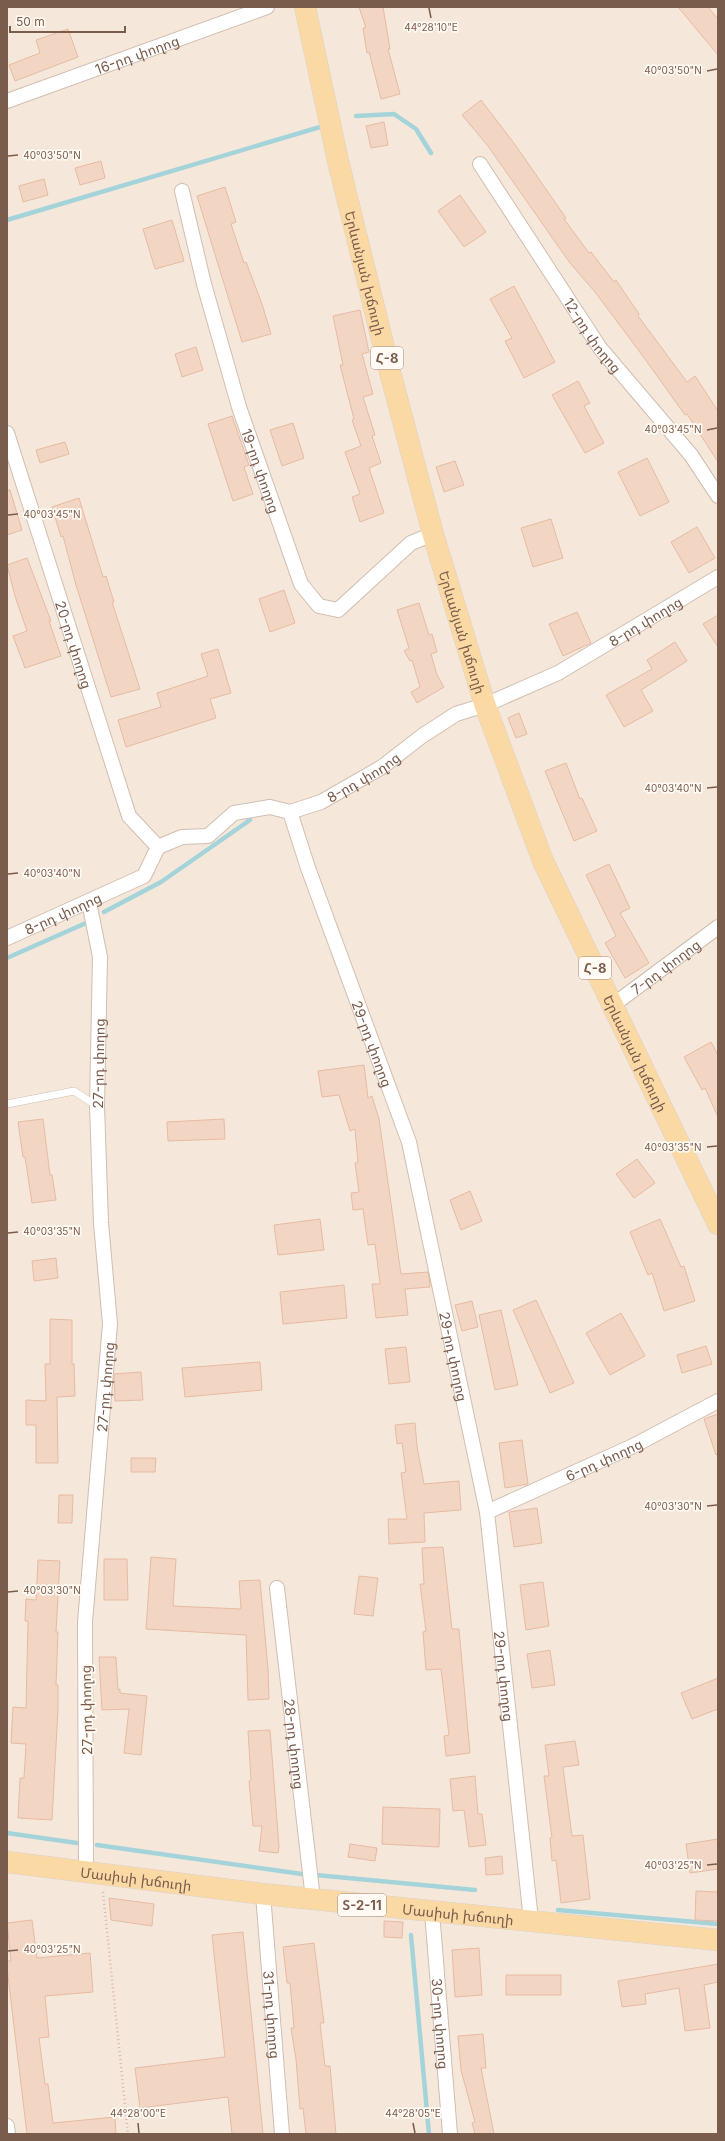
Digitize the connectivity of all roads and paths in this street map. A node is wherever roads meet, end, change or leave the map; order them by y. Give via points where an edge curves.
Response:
1 (267, 7) edge
2 (305, 7) edge
3 (7, 101) edge
4 (480, 164) dead end
5 (182, 191) dead end
6 (7, 433) edge
7 (718, 496) edge
8 (433, 534) junction
9 (718, 577) edge
10 (485, 705) junction
11 (290, 812) junction
12 (158, 847) junction
13 (89, 902) junction
14 (718, 927) edge
15 (7, 938) edge
16 (613, 1005) junction
17 (7, 1104) edge
18 (97, 1106) junction
19 (718, 1224) edge
20 (718, 1401) edge
21 (487, 1512) junction
22 (277, 1588) dead end
23 (7, 1862) edge
24 (93, 1874) junction
25 (262, 1894) junction
26 (312, 1899) junction
27 (432, 1912) junction
28 (531, 1920) junction
29 (718, 1940) edge
30 (7, 2126) edge
31 (8, 2134) edge
32 (128, 2134) edge
33 (282, 2134) edge
34 (450, 2134) edge

1 - 3 street, 16-րդ փողոց
2 - 8 main road, Երևանյան խճուղի / Հ-8 via 340,169
4 - 7 street, 12-րդ փողոց via 600,348 691,455
5 - 8 street, 19-րդ փողոց via 204,284 239,407 301,584 318,606 338,610 411,543
6 - 12 street, 20-րդ փողոց via 129,816
8 - 10 main road, Երևանյան խճուղի / Հ-8
9 - 10 street, 8-րդ փողոց via 558,673
10 - 11 street, 8-րդ փողոց via 456,714 382,767 321,802
10 - 16 main road, Երևանյան խճուղի / Հ-8 via 543,861
11 - 12 street via 270,807 234,813 208,836 182,837
11 - 21 street, 29-րդ փողոց via 308,868 409,1142
12 - 13 street, 8-րդ փողոց via 144,876
13 - 15 street, 8-րդ փողոց
13 - 18 street, 27-րդ փողոց via 100,957
14 - 16 street, 7-րդ փողոց
16 - 19 main road, Երևանյան խճուղի / Հ-8
17 - 18 lane via 74,1091
18 - 24 street, 27-րդ փողոց via 101,1223 110,1324 85,1622
20 - 21 street, 6-րդ փողոց via 633,1446
21 - 28 street, 29-րդ փողոց
22 - 26 street, 28-րդ փողոց
23 - 24 main road, Մասիսի խճուղի / Տ-2-11
24 - 25 main road, Մասիսի խճուղի / Տ-2-11
24 - 32 path
25 - 26 main road, Մասիսի խճուղի / Տ-2-11
25 - 33 street, 31-րդ փողոց
26 - 27 main road, Մասիսի խճուղի / Տ-2-11
27 - 28 main road, Մասիսի խճուղի / Տ-2-11
27 - 34 street, 30-րդ փողոց
28 - 29 main road, Մասիսի խճուղի / Տ-2-11
30 - 31 street

